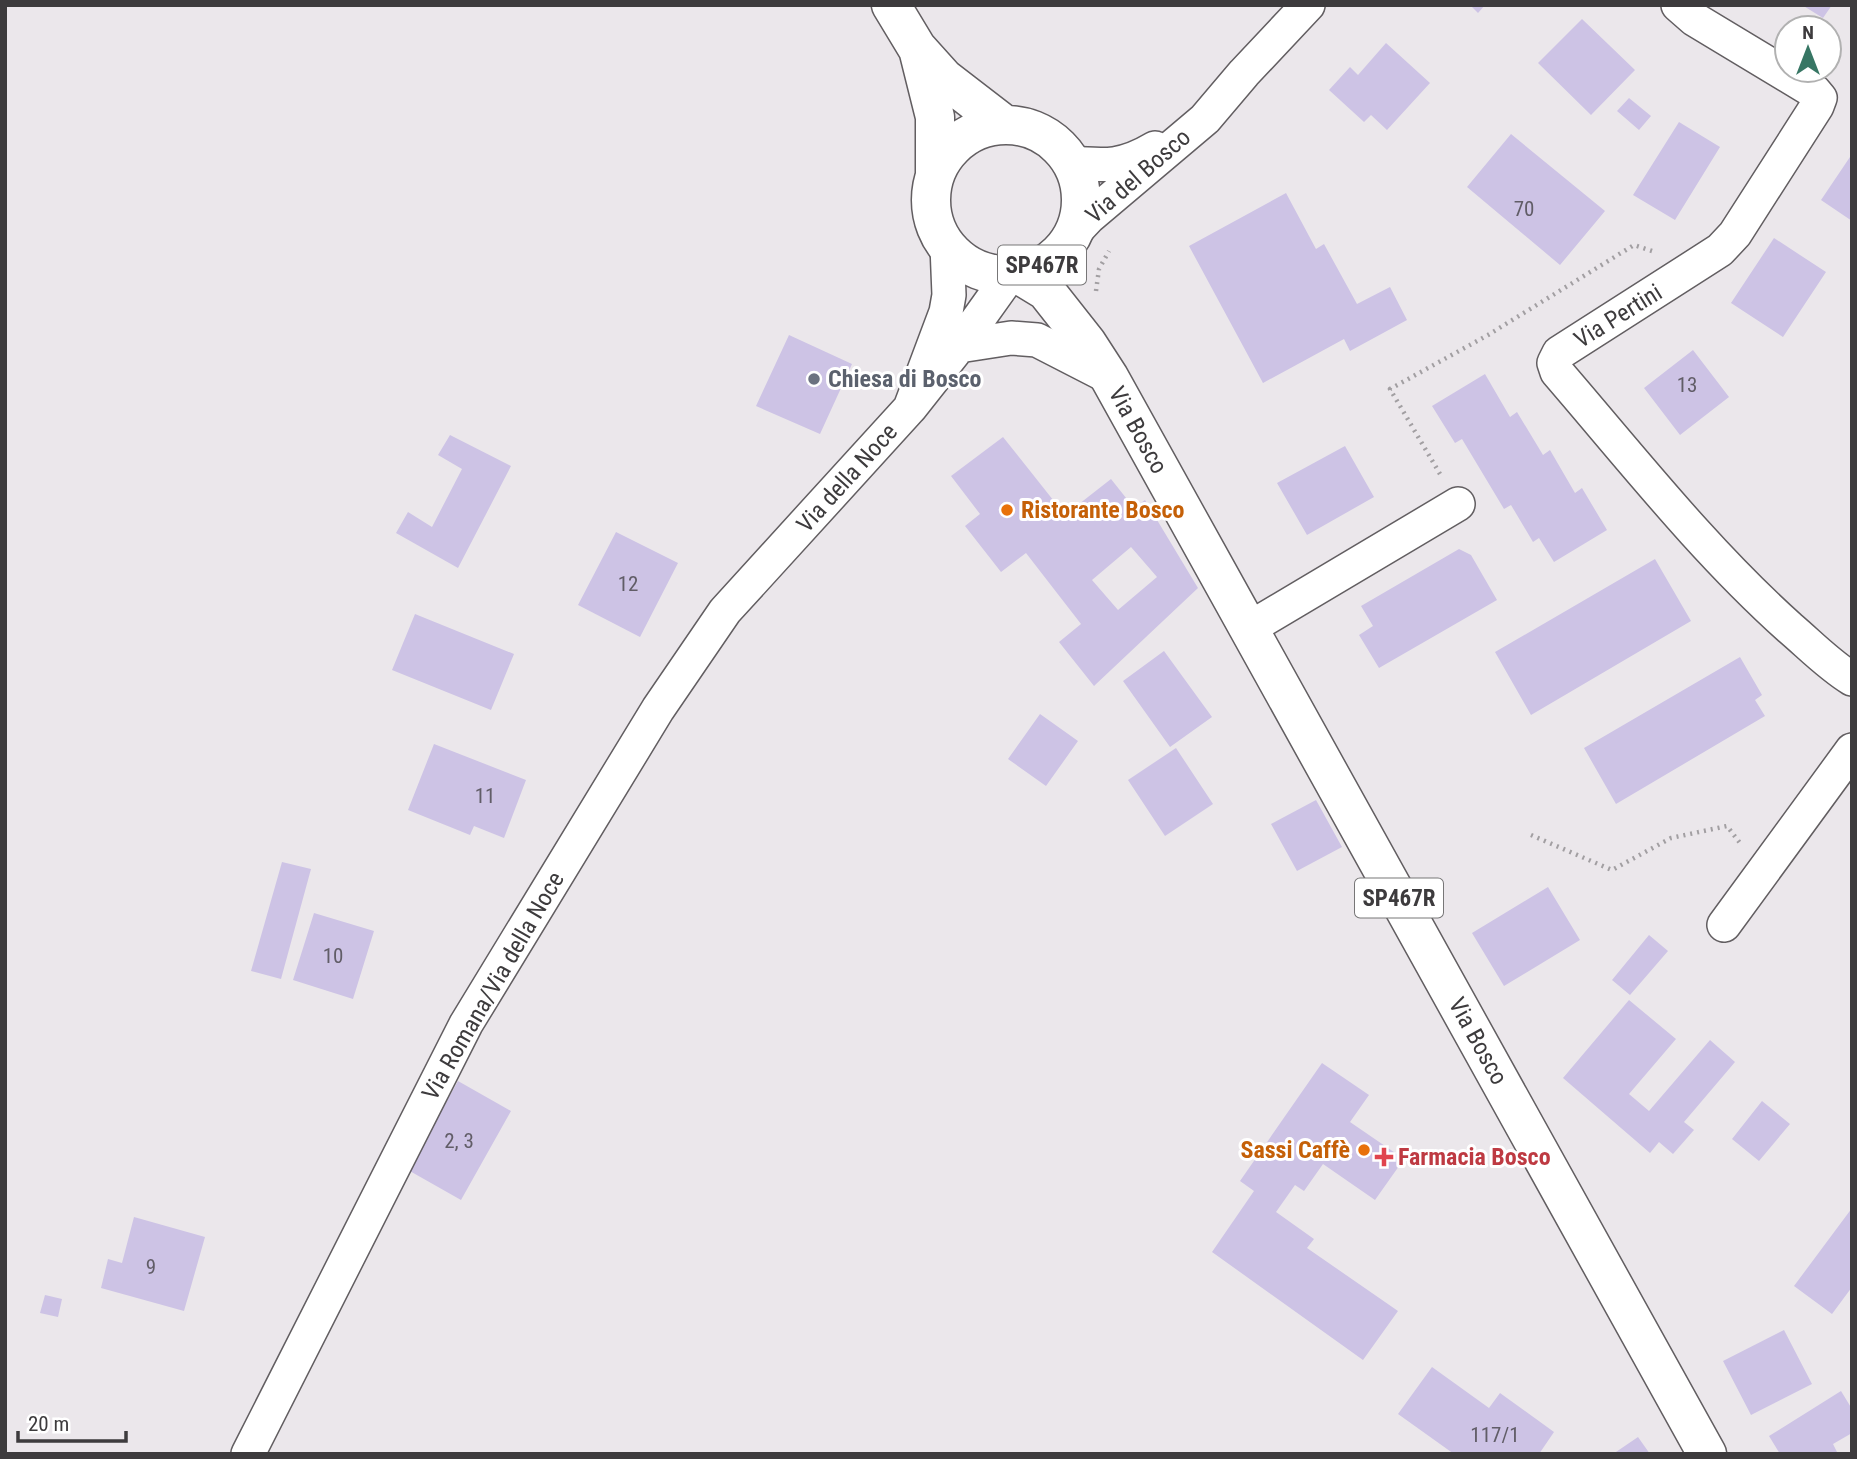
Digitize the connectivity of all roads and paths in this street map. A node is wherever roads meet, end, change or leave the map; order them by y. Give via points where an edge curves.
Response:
1 (891, 5) edge
2 (1308, 5) edge
3 (1678, 5) edge
4 (917, 48) junction
5 (1205, 119) junction
6 (1005, 125) junction
7 (1071, 163) junction
8 (935, 175) junction
9 (1069, 241) junction
10 (1116, 243) dead end
11 (947, 246) junction
12 (1658, 253) dead end
13 (1013, 275) junction
14 (1097, 295) dead end
15 (1087, 343) junction
16 (959, 346) junction
17 (1109, 377) junction
18 (910, 408) junction
19 (1458, 504) joint
20 (784, 547) joint
21 (1248, 629) junction
22 (1852, 679) edge
23 (1852, 750) edge
24 (1531, 835) dead end
25 (1763, 870) junction
26 (1724, 925) dead end
27 (248, 1454) edge
28 (1707, 1454) edge

1 - 4 main road, SP467R
2 - 5 street, Via del Bosco
3 - 22 street, Via Pertini via 1820,97 1735,234 1720,250 1559,353 1556,372 1710,550
4 - 6 main road, SP467R via 944,78
4 - 8 main road, SP467R via 935,117
5 - 7 street, Via del Bosco via 1136,160 1106,166
5 - 9 street, Via del Bosco via 1089,217
6 - 7 main road, SP467R via 1043,135 1059,146
6 - 8 main road, SP467R via 970,134 943,159
7 - 9 main road, SP467R via 1081,199
8 - 11 main road, SP467R via 931,199 935,225
9 - 13 main road, SP467R via 1051,260
9 - 15 main road, Via Bosco / SP467R via 1062,250 1062,290
10 - 14 path via 1099,268
11 - 13 main road, SP467R via 973,267
11 - 18 street, Via della Noce via 946,313
12 - 19 path via 1634,245 1390,389
13 - 15 main road, Via Bosco / SP467R via 1046,291
13 - 16 street, Via della Noce
15 - 17 main road, Via Bosco / SP467R
16 - 17 street via 1011,338 1037,340
16 - 18 street, Via della Noce
17 - 21 main road, Via Bosco / SP467R
18 - 20 street, Via della Noce
19 - 21 street
20 - 27 street, Via Romana/Via della Noce via 724,611 658,709 466,1024
21 - 28 main road, Via Bosco / SP467R
23 - 25 street
24 - 25 path via 1612,870 1671,838 1727,826
25 - 26 street

